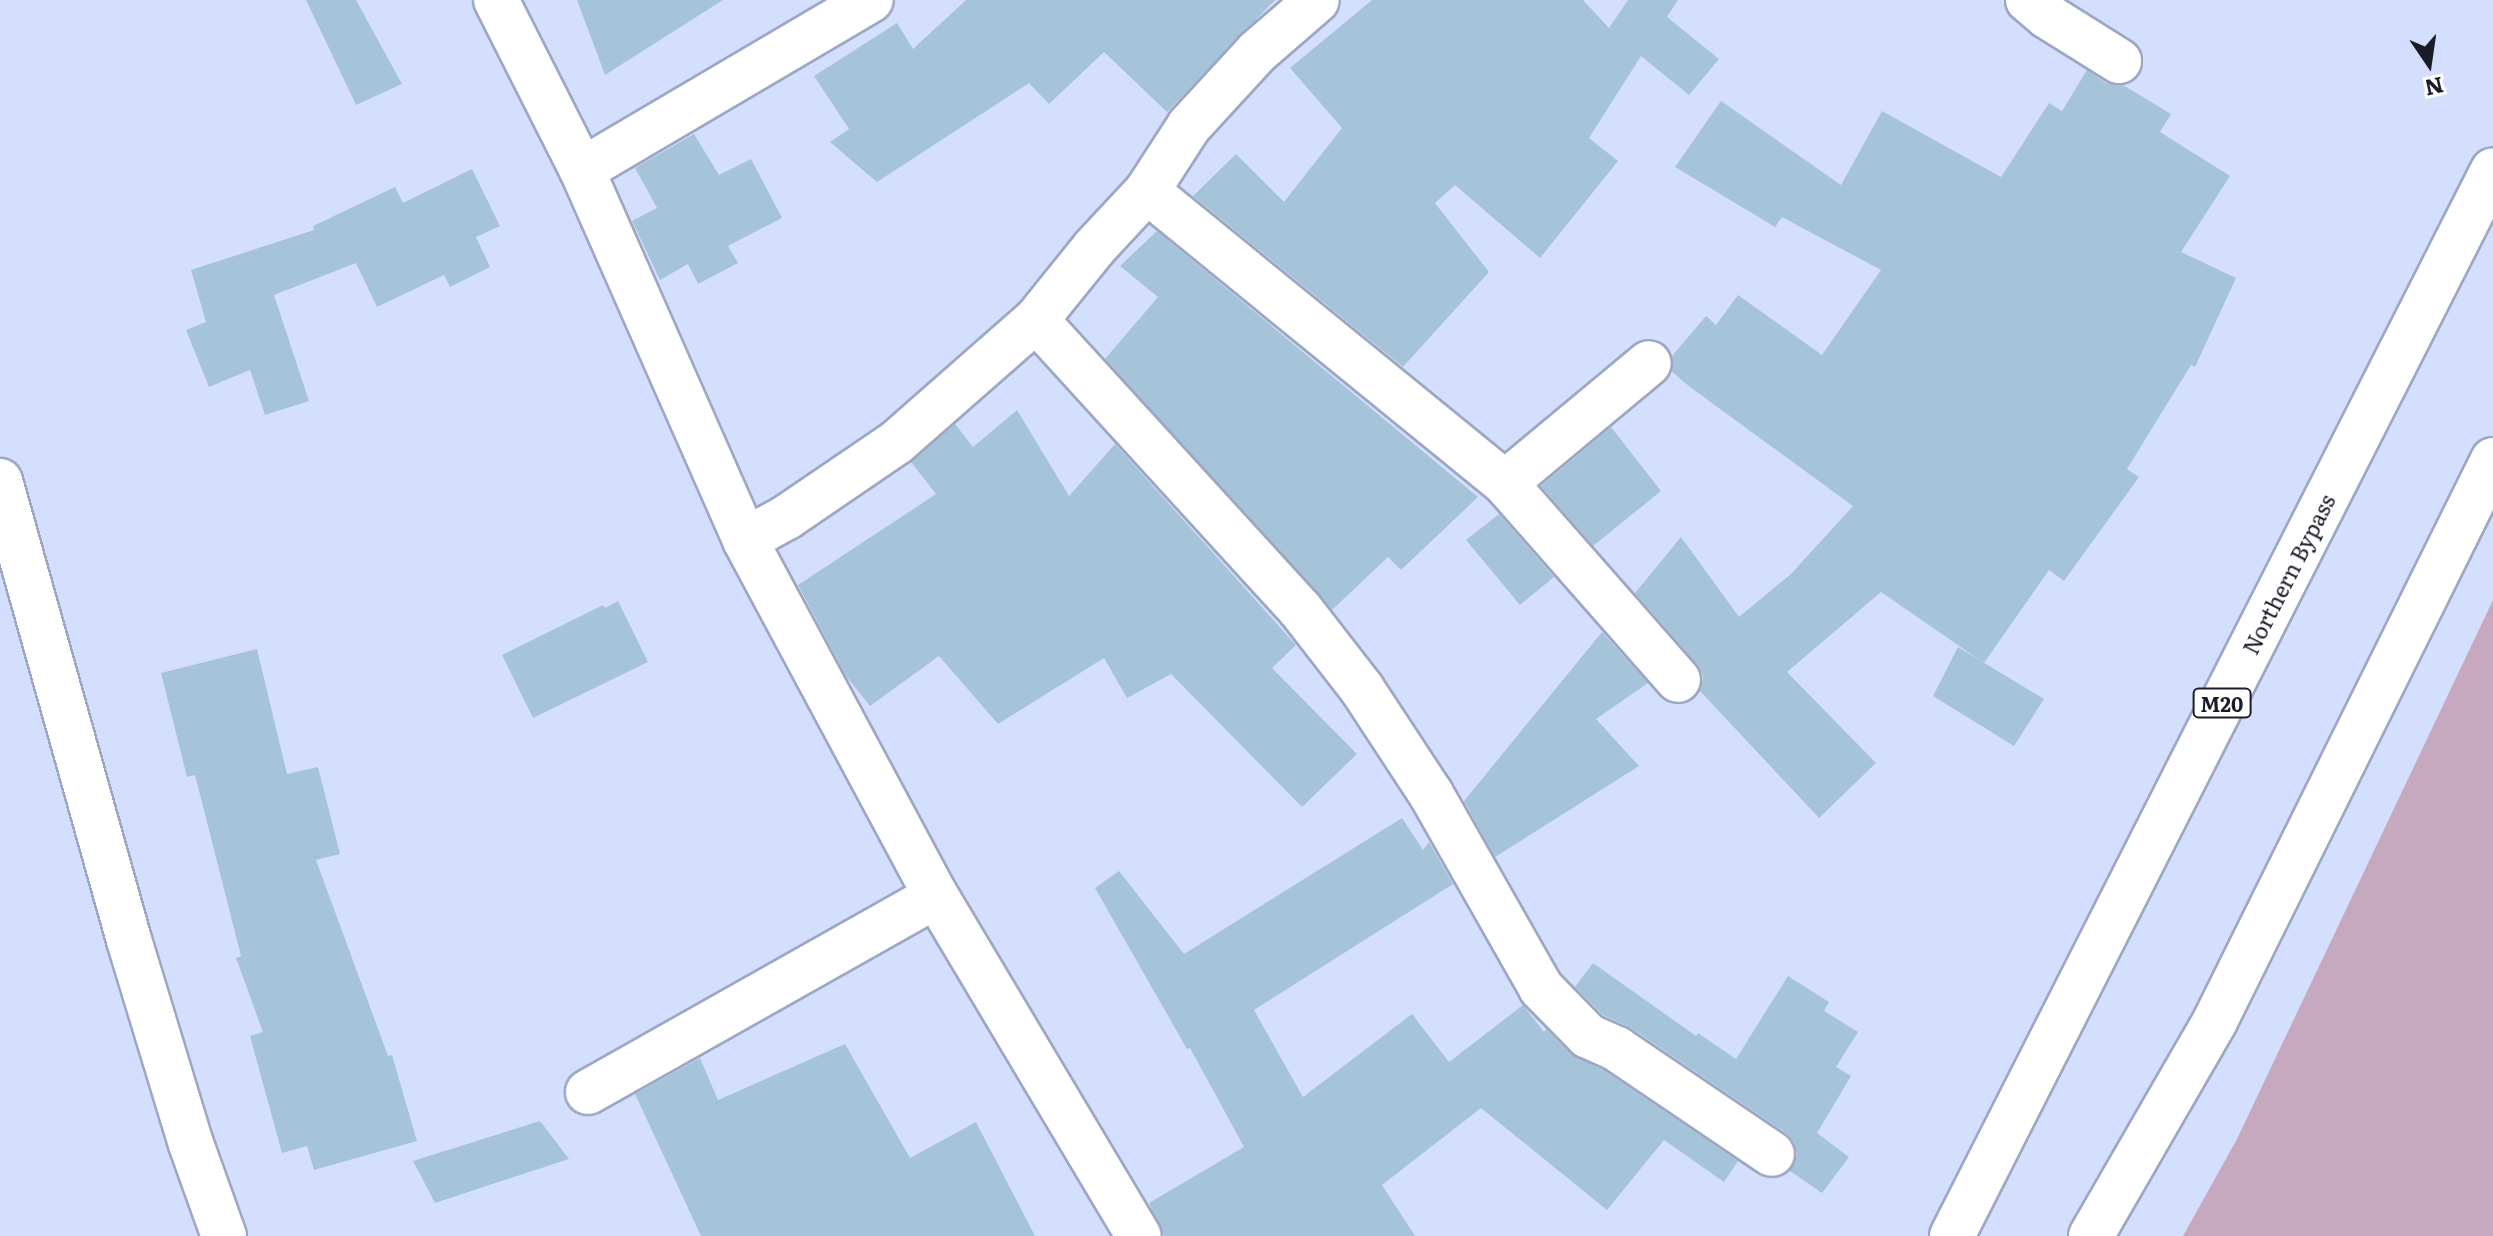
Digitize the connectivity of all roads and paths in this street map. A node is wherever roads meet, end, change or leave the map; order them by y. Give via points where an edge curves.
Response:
1 (496, 0) edge
2 (871, 0) edge
3 (1317, 0) edge
4 (2028, 0) edge
5 (2119, 61) dead end
6 (582, 170) junction
7 (2493, 170) edge
8 (1147, 191) junction
9 (1036, 320) junction
10 (1649, 363) dead end
11 (2493, 460) edge
12 (0, 481) edge
13 (1505, 483) junction
14 (745, 540) junction
15 (1678, 680) dead end
16 (936, 896) junction
17 (588, 1092) dead end
18 (1772, 1154) dead end
19 (224, 1236) edge
20 (1139, 1236) edge
21 (1952, 1236) edge
22 (2091, 1236) edge

1 - 6 main road
2 - 6 main road
3 - 8 main road via 1257,52 1189,126
4 - 5 main road
6 - 14 main road
7 - 21 main road, Northern Bypass / M20
8 - 9 main road
8 - 13 main road
9 - 14 main road via 897,442
9 - 18 main road via 1300,609 1362,689 1431,794 1541,988 1588,1036 1617,1049
10 - 13 main road
11 - 22 main road via 2215,1021
12 - 19 main road via 129,940
13 - 15 main road
14 - 16 main road
16 - 17 main road
16 - 20 main road

